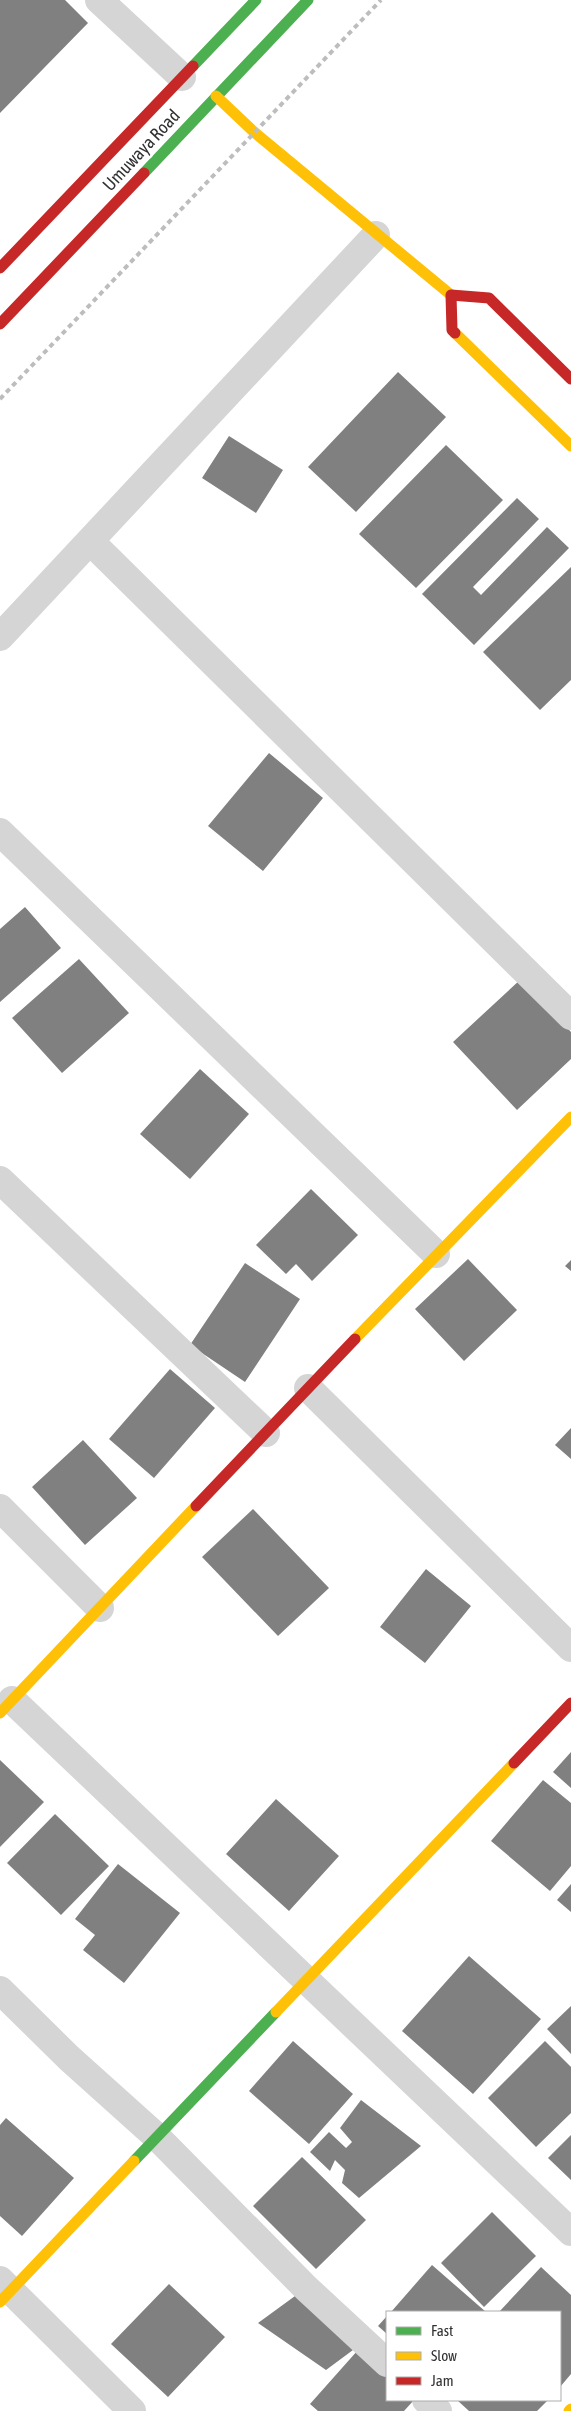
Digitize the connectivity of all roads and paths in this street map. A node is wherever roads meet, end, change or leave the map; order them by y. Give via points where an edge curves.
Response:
1 (99, 0) edge
2 (256, 0) edge
3 (308, 0) edge
4 (182, 77) junction
5 (216, 96) junction
6 (376, 235) junction
7 (0, 268) edge
8 (451, 295) junction
9 (0, 324) edge
10 (571, 379) edge
11 (571, 446) edge
12 (91, 542) junction
13 (0, 637) edge
14 (0, 832) edge
15 (571, 1016) edge
16 (571, 1117) edge
17 (0, 1180) edge
18 (436, 1254) junction
19 (308, 1388) junction
20 (266, 1433) junction
21 (0, 1508) edge
22 (100, 1608) junction
23 (571, 1648) edge
24 (571, 1703) edge
25 (6, 1706) edge
26 (307, 1980) junction
27 (0, 1990) edge
28 (157, 2137) junction
29 (571, 2232) edge
30 (4, 2291) edge
31 (386, 2362) edge
32 (427, 2401) edge
33 (132, 2411) edge
34 (438, 2411) edge

1 - 4 street
2 - 4 street, Umuwaya Road
3 - 5 street, Umuwaya Road
4 - 7 street, Umuwaya Road
5 - 6 street
5 - 9 street, Umuwaya Road
6 - 8 street
6 - 12 street
8 - 10 street via 489,298
8 - 11 street via 452,330
12 - 13 street
12 - 15 street
14 - 18 street
16 - 18 street
17 - 20 street
18 - 19 street
19 - 20 street
19 - 23 street
20 - 22 street
21 - 22 street
22 - 25 street
24 - 26 street
25 - 26 street
26 - 28 street
26 - 29 street
27 - 28 street
28 - 30 street
28 - 31 street via 306,2288
30 - 33 street
32 - 34 street

